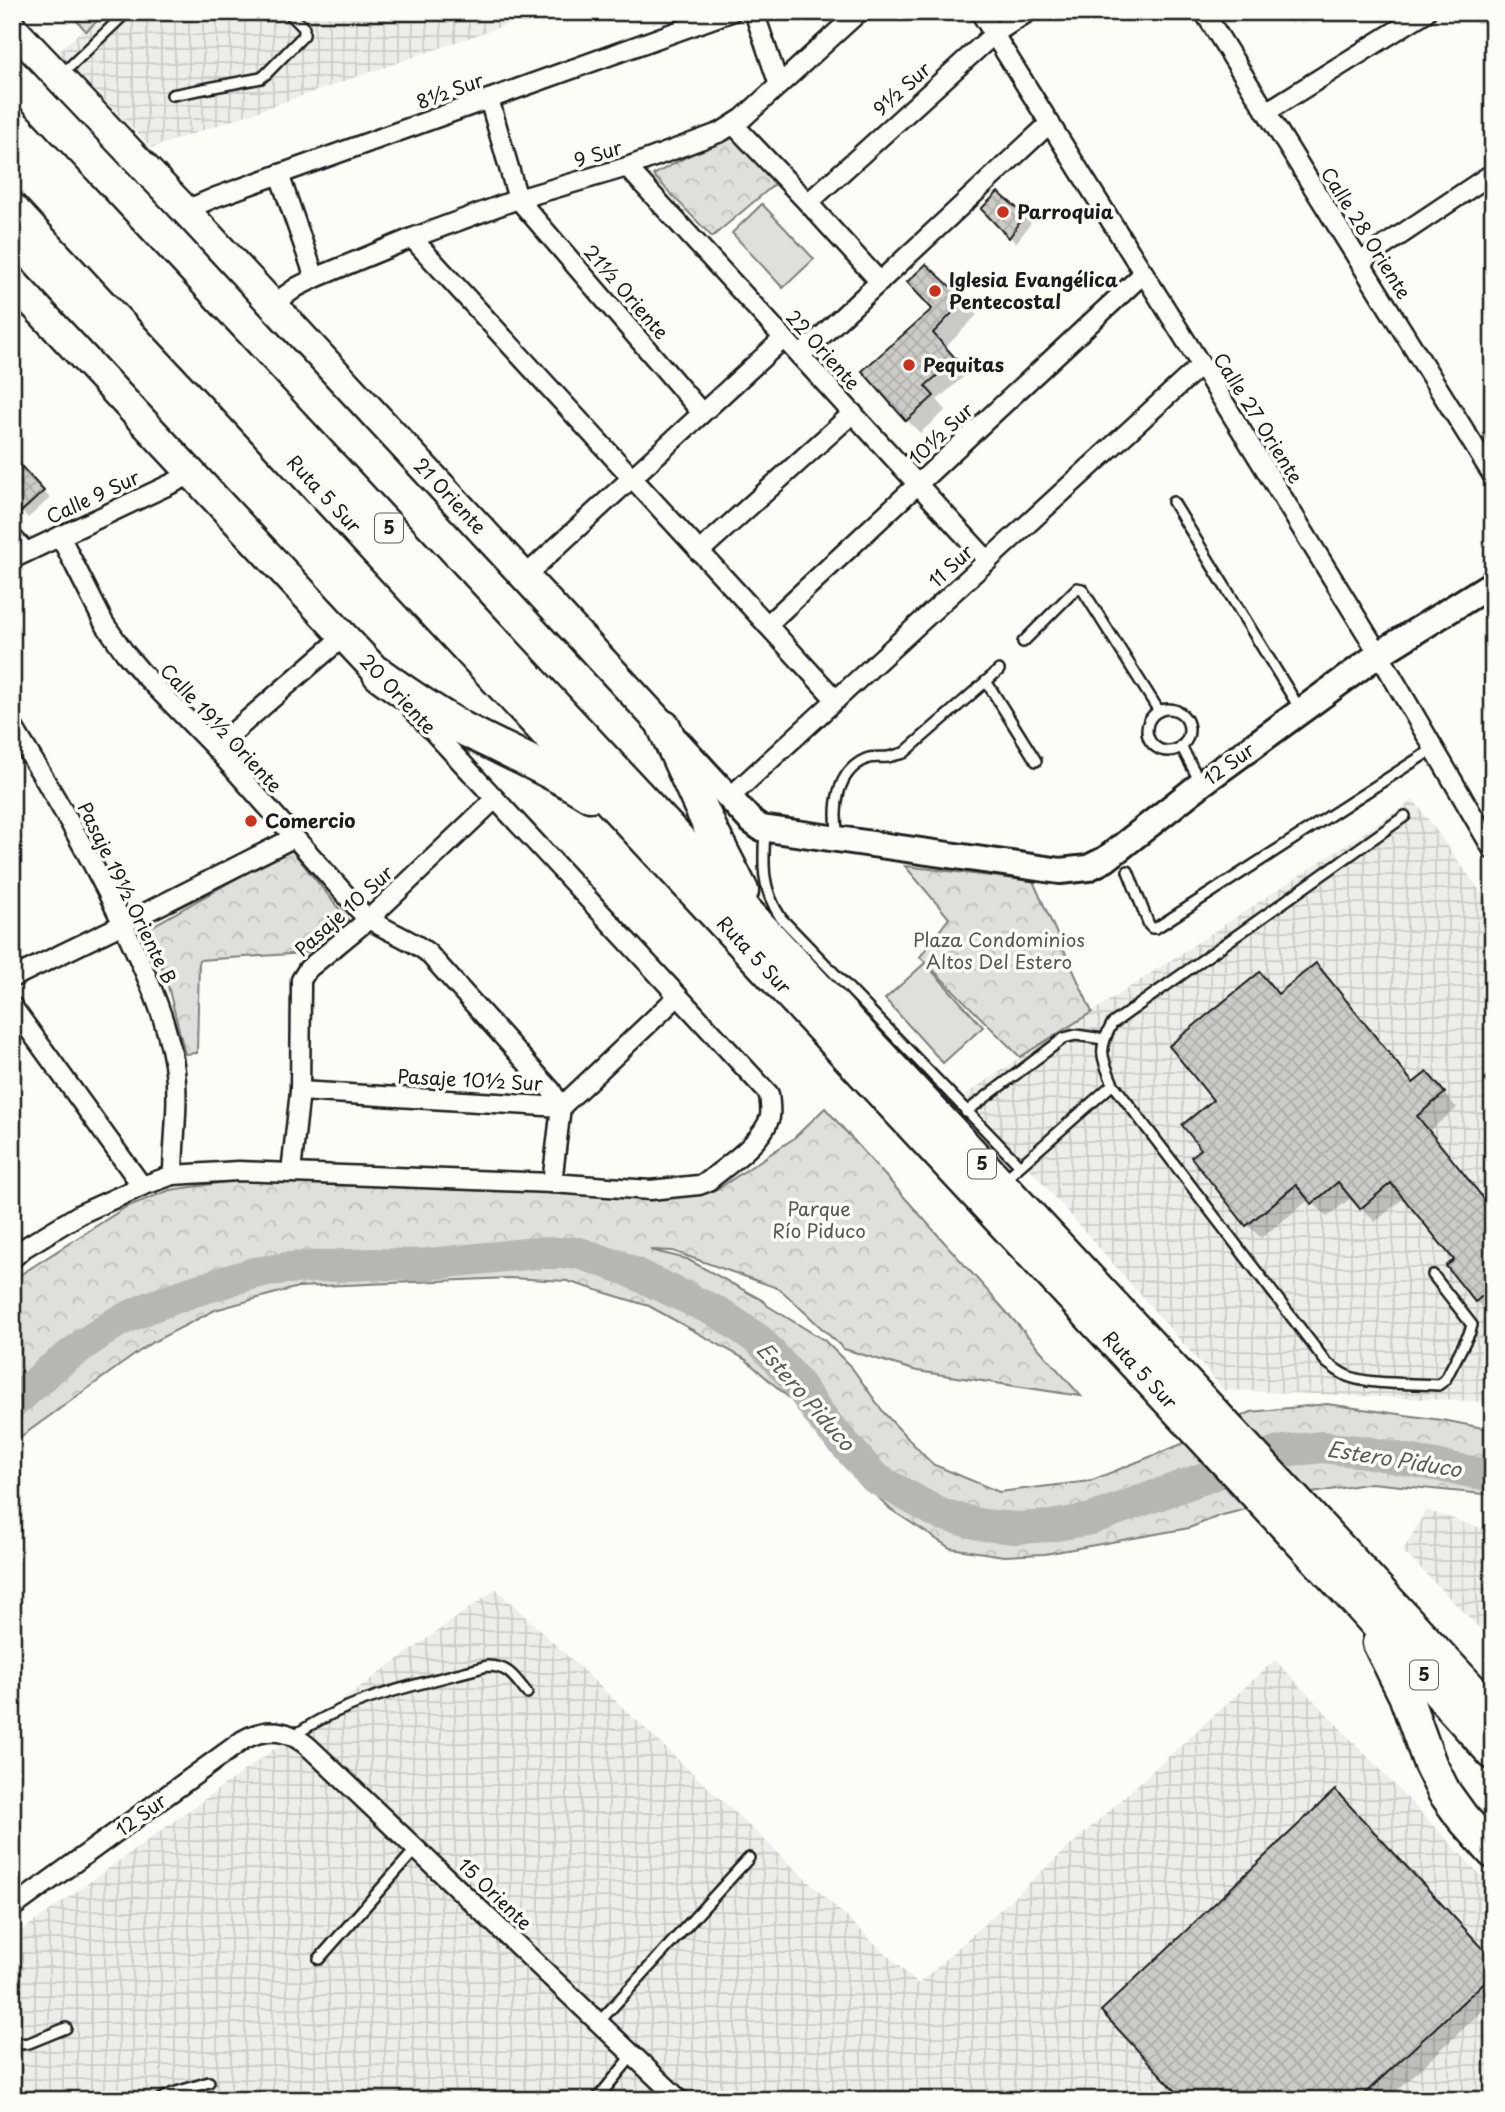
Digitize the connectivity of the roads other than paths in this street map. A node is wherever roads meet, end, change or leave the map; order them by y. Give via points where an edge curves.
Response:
1 (127, 12) edge
2 (288, 12) edge
3 (731, 12) edge
4 (754, 12) edge
5 (859, 12) edge
6 (980, 12) edge
7 (1028, 12) edge
8 (1204, 12) edge
9 (1415, 15) edge
10 (12, 28) edge
11 (994, 34) junction
12 (59, 77) junction
13 (779, 85) junction
14 (173, 94) dead end
15 (489, 99) junction
16 (1266, 112) junction
17 (1050, 123) junction
18 (12, 124) edge
19 (734, 125) junction
20 (12, 159) edge
21 (627, 167) junction
22 (1493, 173) edge
23 (279, 174) junction
24 (518, 199) junction
25 (808, 203) junction
26 (184, 209) junction
27 (412, 238) junction
28 (1360, 262) junction
29 (1144, 273) junction
30 (315, 278) junction
31 (12, 281) edge
32 (880, 282) junction
33 (272, 305) junction
34 (784, 338) junction
35 (800, 356) junction
36 (1201, 365) junction
37 (702, 413) junction
38 (853, 413) junction
39 (192, 474) junction
40 (1493, 476) edge
41 (631, 478) junction
42 (918, 485) junction
43 (1173, 502) dead end
44 (60, 536) junction
45 (12, 537) edge
46 (699, 552) junction
47 (19, 556) edge
48 (988, 561) junction
49 (525, 576) junction
50 (1493, 583) edge
51 (767, 625) junction
52 (344, 636) junction
53 (1023, 642) dead end
54 (1379, 654) junction
55 (999, 670) dead end
56 (379, 674) junction
57 (986, 681) junction
58 (836, 700) junction
59 (1159, 711) junction
60 (1301, 711) junction
61 (12, 725) edge
62 (664, 727) junction
63 (1181, 746) junction
64 (215, 748) junction
65 (1433, 749) junction
66 (1036, 761) dead end
67 (1201, 784) junction
68 (730, 797) junction
69 (495, 799) junction
70 (1405, 816) dead end
71 (628, 820) junction
72 (765, 829) junction
73 (293, 838) junction
74 (839, 840) junction
75 (1493, 850) edge
76 (1128, 871) dead end
77 (369, 919) junction
78 (123, 924) junction
79 (765, 932) junction
80 (12, 978) edge
81 (678, 996) junction
82 (12, 1006) edge
83 (1103, 1039) junction
84 (1113, 1084) junction
85 (300, 1091) junction
86 (561, 1107) junction
87 (966, 1112) junction
88 (292, 1172) junction
89 (1009, 1174) junction
90 (173, 1175) junction
91 (552, 1183) junction
92 (142, 1186) junction
93 (12, 1259) edge
94 (1433, 1275) dead end
95 (1184, 1399) junction
96 (1300, 1524) junction
97 (1354, 1599) junction
98 (527, 1693) dead end
99 (1493, 1713) edge
100 (274, 1730) joint
101 (293, 1736) junction
102 (1493, 1753) edge
103 (416, 1849) junction
104 (1493, 1852) edge
105 (749, 1858) dead end
106 (12, 1908) edge
107 (319, 1959) dead end
108 (598, 2022) junction
109 (66, 2028) dead end
110 (12, 2045) edge
111 (633, 2055) junction
112 (209, 2082) dead end
113 (159, 2100) edge
114 (596, 2100) edge
115 (680, 2100) edge

1 - 12 lane
2 - 14 lane via 304,28 304,35 261,78
3 - 15 street, 8½ Sur
4 - 13 street
5 - 13 street, 9 Sur
6 - 11 street, Calle 27 Oriente
7 - 11 street, 9½ Sur
8 - 16 street, Calle 28 Oriente
9 - 16 street
10 - 12 main road, 21 Oriente
11 - 17 street, Calle 27 Oriente
11 - 25 street, 9½ Sur
12 - 26 main road, 21 Oriente
13 - 19 street, 9 Sur
15 - 23 street, 8½ Sur
15 - 24 street
16 - 28 street, Calle 28 Oriente
17 - 29 street, Calle 27 Oriente
17 - 32 street
18 - 79 highway, Ruta 5 Sur / 5
19 - 21 street, 9 Sur
19 - 25 street
20 - 71 highway, Ruta 5 Sur / 5
21 - 24 street, 9 Sur
21 - 34 street, 22 Oriente
22 - 28 street
23 - 26 street, 8½ Sur
23 - 30 street
24 - 27 street, 9 Sur
24 - 37 street, 21½ Oriente
25 - 32 street
26 - 33 main road, 21 Oriente
27 - 30 street, 9 Sur
27 - 41 street
28 - 40 street, Calle 28 Oriente
29 - 36 street, Calle 27 Oriente
29 - 42 street, 10½ Sur
30 - 33 street, 9 Sur
31 - 39 main road, 20 Oriente
32 - 35 street
33 - 49 main road, 21 Oriente
34 - 35 street, 22 Oriente
34 - 37 street
35 - 38 street, 22 Oriente
36 - 48 street, 11 Sur
36 - 54 street, Calle 27 Oriente
37 - 41 street
38 - 42 street, 22 Oriente
38 - 46 street
39 - 44 street, Calle 9 Sur
39 - 52 main road, 20 Oriente
41 - 46 street
41 - 49 street
42 - 48 street, 22 Oriente
42 - 51 street, 10½ Sur
43 - 60 lane
44 - 47 street, Calle 9 Sur
44 - 64 street, Calle 19½ Oriente via 114,639
45 - 47 street
46 - 51 street
48 - 58 street, 11 Sur
49 - 62 main road, 21 Oriente
50 - 54 street, 12 Sur
51 - 58 street
52 - 56 main road, 20 Oriente
52 - 64 street
53 - 59 lane via 1077,588 1082,589
54 - 60 street, 12 Sur
54 - 65 street, Calle 27 Oriente
55 - 57 lane
56 - 69 street, 20 Oriente
56 - 71 highway via 438,714 555,774
57 - 66 lane
57 - 74 lane via 904,753 868,757 852,768 838,792 835,819
58 - 68 street, 11 Sur
59 - 63 lane via 1177,711 1186,719 1188,736
59 - 63 lane via 1148,724 1150,741 1164,751
60 - 67 street, 12 Sur
61 - 78 street, Pasaje 19½ Oriente B
62 - 68 street, 21 Oriente
62 - 79 highway via 730,870
63 - 67 lane
64 - 73 street, Calle 19½ Oriente
65 - 75 street, Calle 27 Oriente
65 - 76 lane via 1156,928 1149,925
67 - 74 street, 12 Sur via 1106,859 1088,868 1060,871
68 - 72 street, 21 Oriente
69 - 77 street, Pasaje 10 Sur
69 - 81 street, 20 Oriente
70 - 83 lane via 1112,1024
71 - 95 highway, Ruta 5 Sur / 5
72 - 74 street
72 - 87 lane via 765,884 781,918
73 - 77 street, Calle 19½ Oriente
73 - 78 street
77 - 85 street, Pasaje 10 Sur via 308,969 301,980
77 - 86 street, Calle 19½ Oriente via 428,953 551,1090
78 - 80 street
78 - 90 street, Pasaje 19½ Oriente B via 170,1044 176,1090
79 - 89 highway, Ruta 5 Sur / 5
81 - 86 street, Pasaje 10½ Sur
81 - 91 street, 20 Oriente via 769,1094 771,1114 765,1129 699,1185 650,1190
82 - 92 street
83 - 84 lane via 1102,1057
83 - 87 lane via 1063,1038
84 - 89 lane
84 - 94 lane via 1326,1362 1349,1377 1438,1385 1444,1380 1472,1325
85 - 86 street, Pasaje 10½ Sur
85 - 88 street, Pasaje 10 Sur
86 - 91 street
87 - 89 lane
88 - 90 street
88 - 91 street
89 - 95 highway, Ruta 5 Sur / 5
90 - 92 street
92 - 93 street via 80,1214
95 - 96 highway, Ruta 5 Sur / 5
96 - 97 highway, Ruta 5 Sur / 5
96 - 99 highway, Ruta 5 Sur / 5
97 - 102 highway, Ruta 5 Sur / 5
97 - 104 highway via 1405,1695 1436,1778 1452,1805
98 - 101 lane via 507,1669 487,1666 354,1703
100 - 101 street, 15 Oriente
100 - 106 street, 12 Sur via 243,1740
101 - 103 street, 15 Oriente
103 - 107 lane
103 - 108 street, 15 Oriente
105 - 108 lane
108 - 111 street, 15 Oriente
109 - 110 lane
111 - 114 lane
111 - 115 street, 15 Oriente
112 - 113 lane

